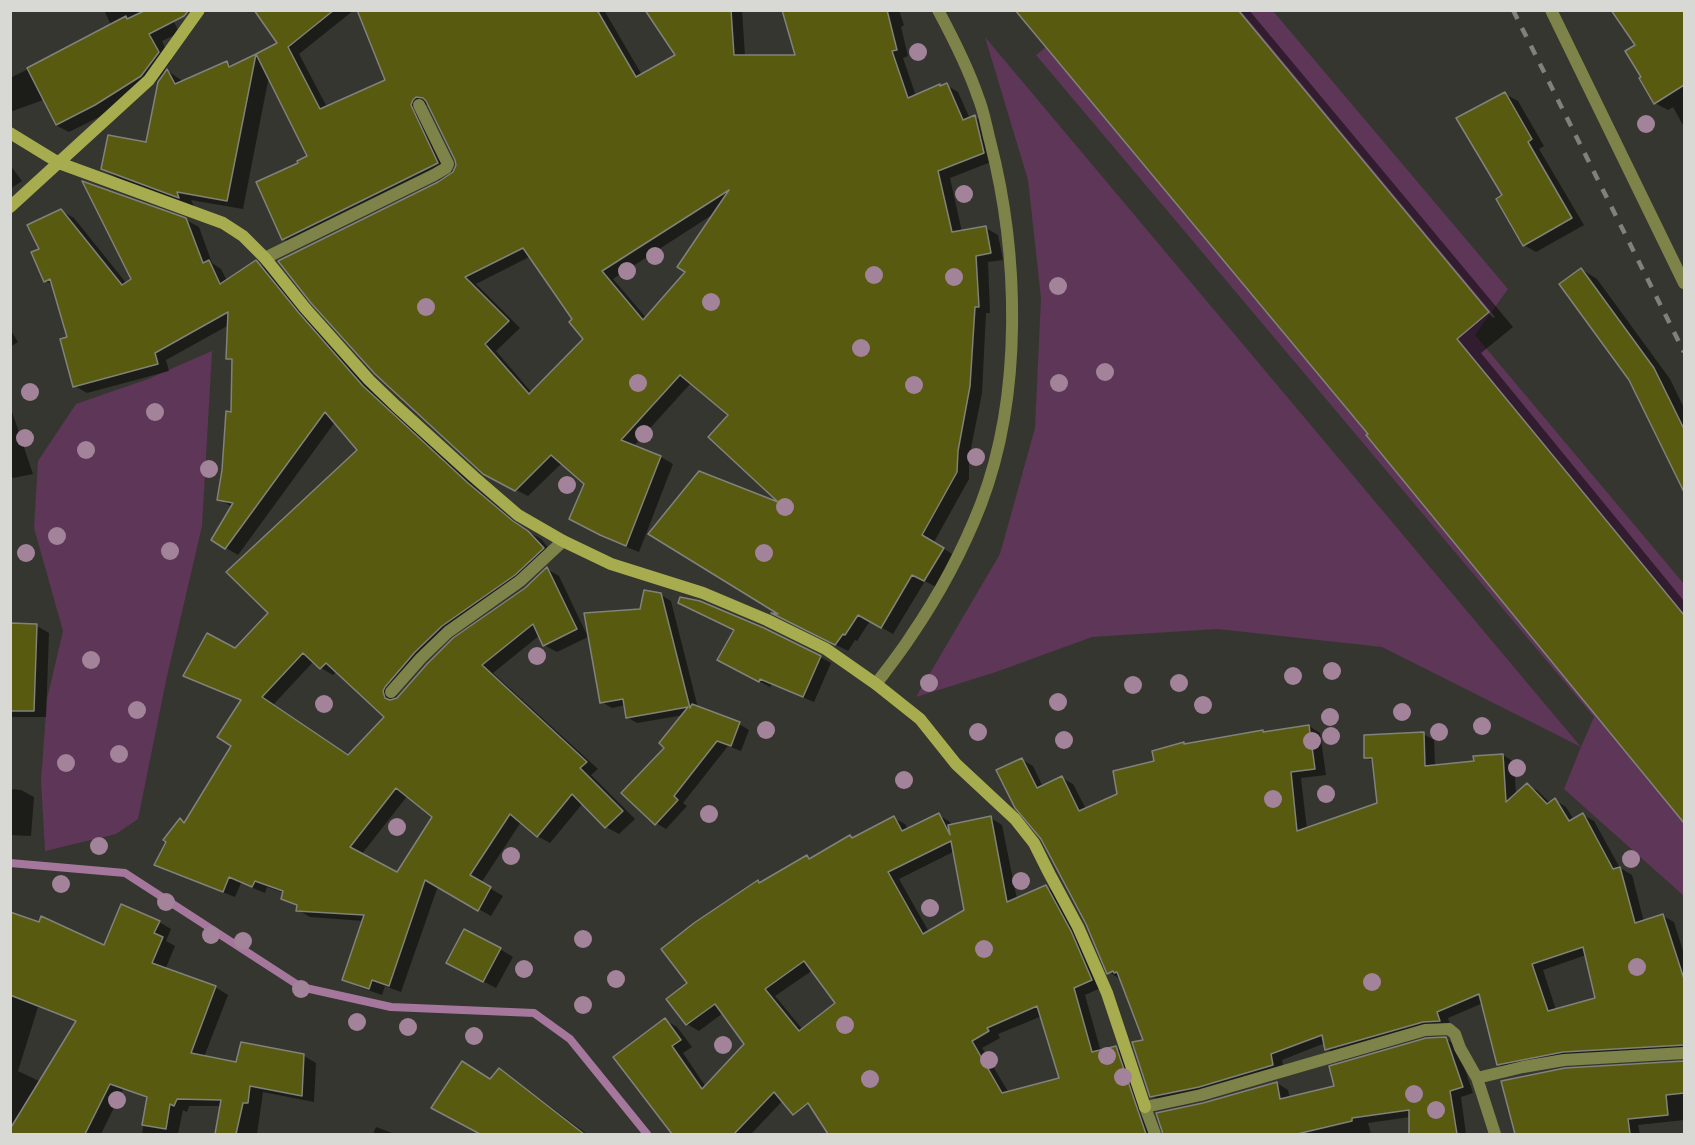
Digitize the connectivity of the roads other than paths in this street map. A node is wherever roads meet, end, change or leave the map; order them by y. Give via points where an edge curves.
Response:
1 (199, 10) edge
2 (938, 10) edge
3 (1551, 10) edge
4 (419, 105) dead end
5 (10, 133) edge
6 (59, 163) junction
7 (10, 207) edge
8 (265, 258) junction
9 (1684, 283) edge
10 (563, 541) junction
11 (876, 684) junction
12 (391, 692) dead end
13 (1684, 1053) edge
14 (1477, 1078) junction
15 (1145, 1107) junction
16 (1155, 1134) edge
17 (1495, 1134) edge

1 - 6 street via 149,80
2 - 11 street via 979,98 997,168 1012,270 1010,376 993,466 964,545 911,636
3 - 9 street
4 - 8 street via 448,164 446,168
5 - 6 street
6 - 7 street
6 - 8 street via 223,223
8 - 10 street via 305,308 396,406 519,514
10 - 11 street via 611,564 703,593 767,620 826,649
10 - 12 street via 520,581 448,632
11 - 15 street via 920,719 956,764 1015,819 1034,843 1107,993
13 - 14 street via 1563,1060
14 - 15 street via 1449,1029 1425,1030 1201,1095
14 - 17 street
15 - 16 street

